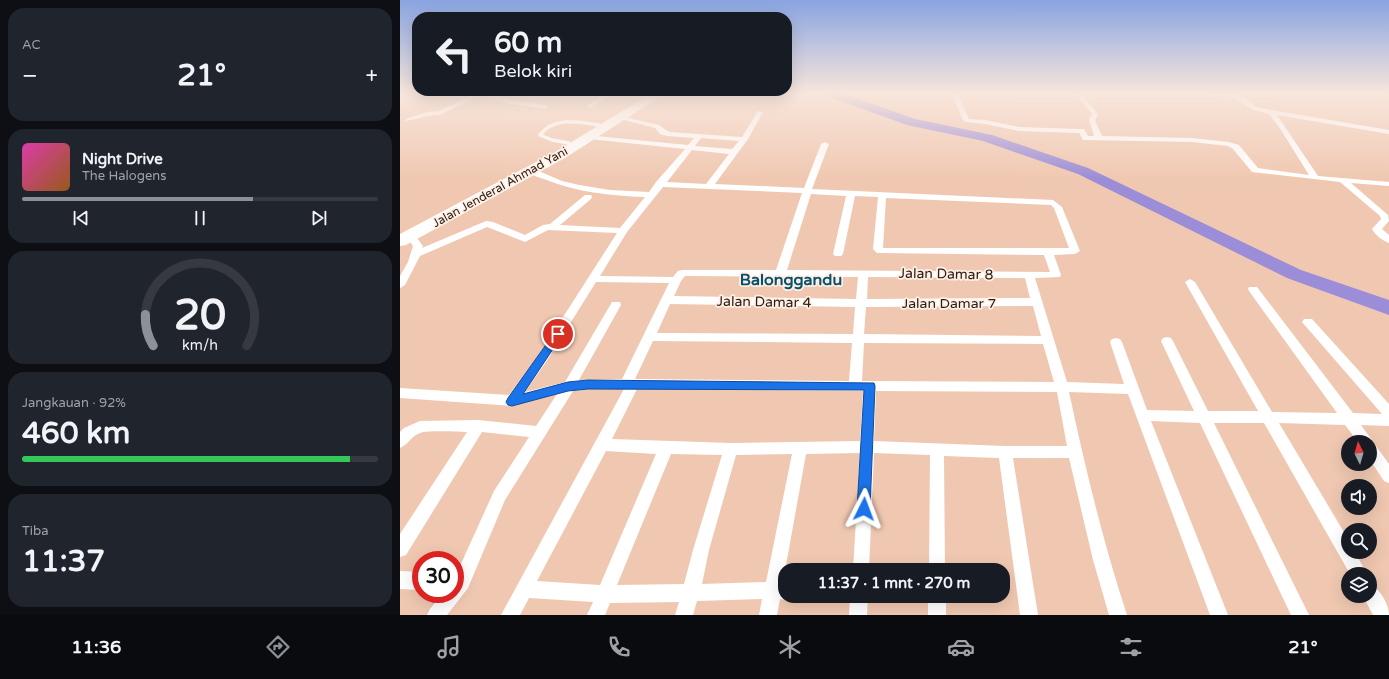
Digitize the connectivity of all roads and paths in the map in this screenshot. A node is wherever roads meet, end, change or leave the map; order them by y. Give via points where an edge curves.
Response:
1 (754, 122) edge
2 (980, 122) edge
3 (1093, 122) edge
4 (1278, 122) edge
5 (1328, 122) edge
6 (609, 123) junction
7 (1389, 132) edge
8 (699, 136) junction
9 (744, 139) junction
10 (1100, 139) junction
11 (578, 142) junction
12 (825, 144) dead end
13 (689, 148) junction
14 (735, 152) junction
15 (531, 171) junction
16 (1315, 178) junction
17 (1342, 180) junction
18 (659, 184) junction
19 (1389, 184) edge
20 (709, 186) junction
21 (807, 192) junction
22 (851, 194) junction
23 (651, 195) junction
24 (882, 195) junction
25 (588, 197) dead end
26 (552, 227) junction
27 (623, 231) junction
28 (404, 236) edge
29 (1389, 239) edge
30 (1048, 252) junction
31 (417, 254) junction
32 (838, 254) dead end
33 (781, 272) junction
34 (864, 273) junction
35 (1029, 275) junction
36 (679, 276) junction
37 (592, 279) junction
38 (1190, 282) dead end
39 (400, 285) edge
40 (1253, 289) dead end
41 (666, 300) junction
42 (1037, 302) junction
43 (862, 303) junction
44 (616, 305) dead end
45 (1308, 322) dead end
46 (648, 337) junction
47 (858, 339) junction
48 (1048, 340) junction
49 (1167, 341) dead end
50 (1116, 342) dead end
51 (629, 385) junction
52 (568, 386) junction
53 (855, 386) junction
54 (870, 386) junction
55 (1062, 387) junction
56 (1132, 389) junction
57 (400, 393) edge
58 (512, 402) junction
59 (1389, 413) edge
60 (1142, 415) junction
61 (1203, 417) junction
62 (1268, 417) junction
63 (1350, 419) junction
64 (1389, 420) edge
65 (478, 426) junction
66 (540, 432) junction
67 (1361, 435) edge
68 (400, 442) edge
69 (602, 445) junction
70 (867, 447) junction
71 (666, 448) junction
72 (800, 448) junction
73 (731, 449) junction
74 (936, 450) junction
75 (1005, 452) junction
76 (1075, 452) junction
77 (1377, 458) edge
78 (1389, 476) edge
79 (400, 549) edge
80 (782, 563) edge
81 (861, 563) edge
82 (937, 563) edge
83 (1355, 567) edge
84 (464, 570) edge
85 (400, 580) edge
86 (412, 581) edge
87 (526, 589) junction
88 (778, 591) edge
89 (690, 593) junction
90 (605, 594) junction
91 (445, 603) edge
92 (859, 603) edge
93 (937, 603) edge
94 (1376, 603) edge
95 (436, 615) edge
96 (510, 615) edge
97 (596, 615) edge
98 (684, 615) edge
99 (768, 615) edge
100 (858, 615) edge
101 (937, 615) edge
102 (1029, 615) edge
103 (1118, 615) edge
104 (1219, 615) edge
105 (1300, 615) edge
106 (1383, 615) edge

1 - 9 street
2 - 10 street via 1019,129 1081,132 1085,138
3 - 10 street
4 - 16 street
5 - 7 street
6 - 8 street via 657,126 664,132
6 - 11 highway, Jalan Jenderal Ahmad Yani
6 - 11 highway
6 - 11 lane via 552,124 543,129 540,135 552,140
8 - 9 street
8 - 13 street
9 - 14 street
10 - 16 street via 1192,140 1229,144 1236,147 1255,170
11 - 13 street
11 - 15 highway, Jalan Jenderal Ahmad Yani
11 - 28 highway
12 - 21 street
13 - 14 street
13 - 18 street
14 - 20 street
15 - 23 street via 568,185 611,193
15 - 28 highway, Jalan Jenderal Ahmad Yani
16 - 17 street
17 - 19 street
17 - 29 street via 1384,215 1386,218 1377,229
18 - 20 street
18 - 23 street
20 - 21 street
21 - 22 street
21 - 33 street
22 - 24 street
22 - 32 street
23 - 27 street
24 - 30 street via 879,251
24 - 30 street via 1053,204 1058,207 1075,250
25 - 26 street
26 - 27 street
26 - 31 street via 544,228 525,239 486,224
27 - 37 street
28 - 31 street via 418,246
30 - 35 street, Jalan Damar 8 via 1056,275
31 - 39 street
33 - 34 street, Jalan Damar 8
33 - 36 street, Jalan Damar 8
34 - 35 street, Jalan Damar 8
34 - 43 street
35 - 42 street
36 - 37 street, Jalan Damar 8
36 - 41 street
37 - 58 street
38 - 62 street
40 - 63 street
41 - 43 street, Jalan Damar 4
41 - 46 street
42 - 43 street, Jalan Damar 7
42 - 48 street
43 - 47 street
44 - 52 street
45 - 59 street
46 - 47 street
46 - 51 street
47 - 48 street
47 - 53 street
48 - 55 street
49 - 61 street
50 - 56 street
51 - 52 street
51 - 53 street
51 - 69 street
52 - 58 street
52 - 66 street
53 - 54 street
54 - 55 street
54 - 70 street
55 - 56 street
55 - 76 street
56 - 60 street
57 - 58 street
60 - 61 street
60 - 104 street
61 - 62 street
61 - 105 street
62 - 63 street
62 - 83 street
63 - 64 street
63 - 67 street
65 - 66 street
65 - 68 street via 420,427 409,432
65 - 79 street
66 - 84 street via 499,496
69 - 71 street
69 - 87 street
70 - 72 street
70 - 74 street
70 - 81 street
71 - 73 street
71 - 90 street
72 - 73 street
72 - 80 street
73 - 89 street
74 - 75 street
74 - 82 street
75 - 76 street
75 - 102 street
76 - 103 street via 1101,560
77 - 78 street
85 - 86 street
87 - 90 street
87 - 96 street
88 - 89 street
88 - 99 street
89 - 90 street
89 - 98 street
90 - 97 street
91 - 95 street
92 - 100 street
93 - 101 street
94 - 106 street

